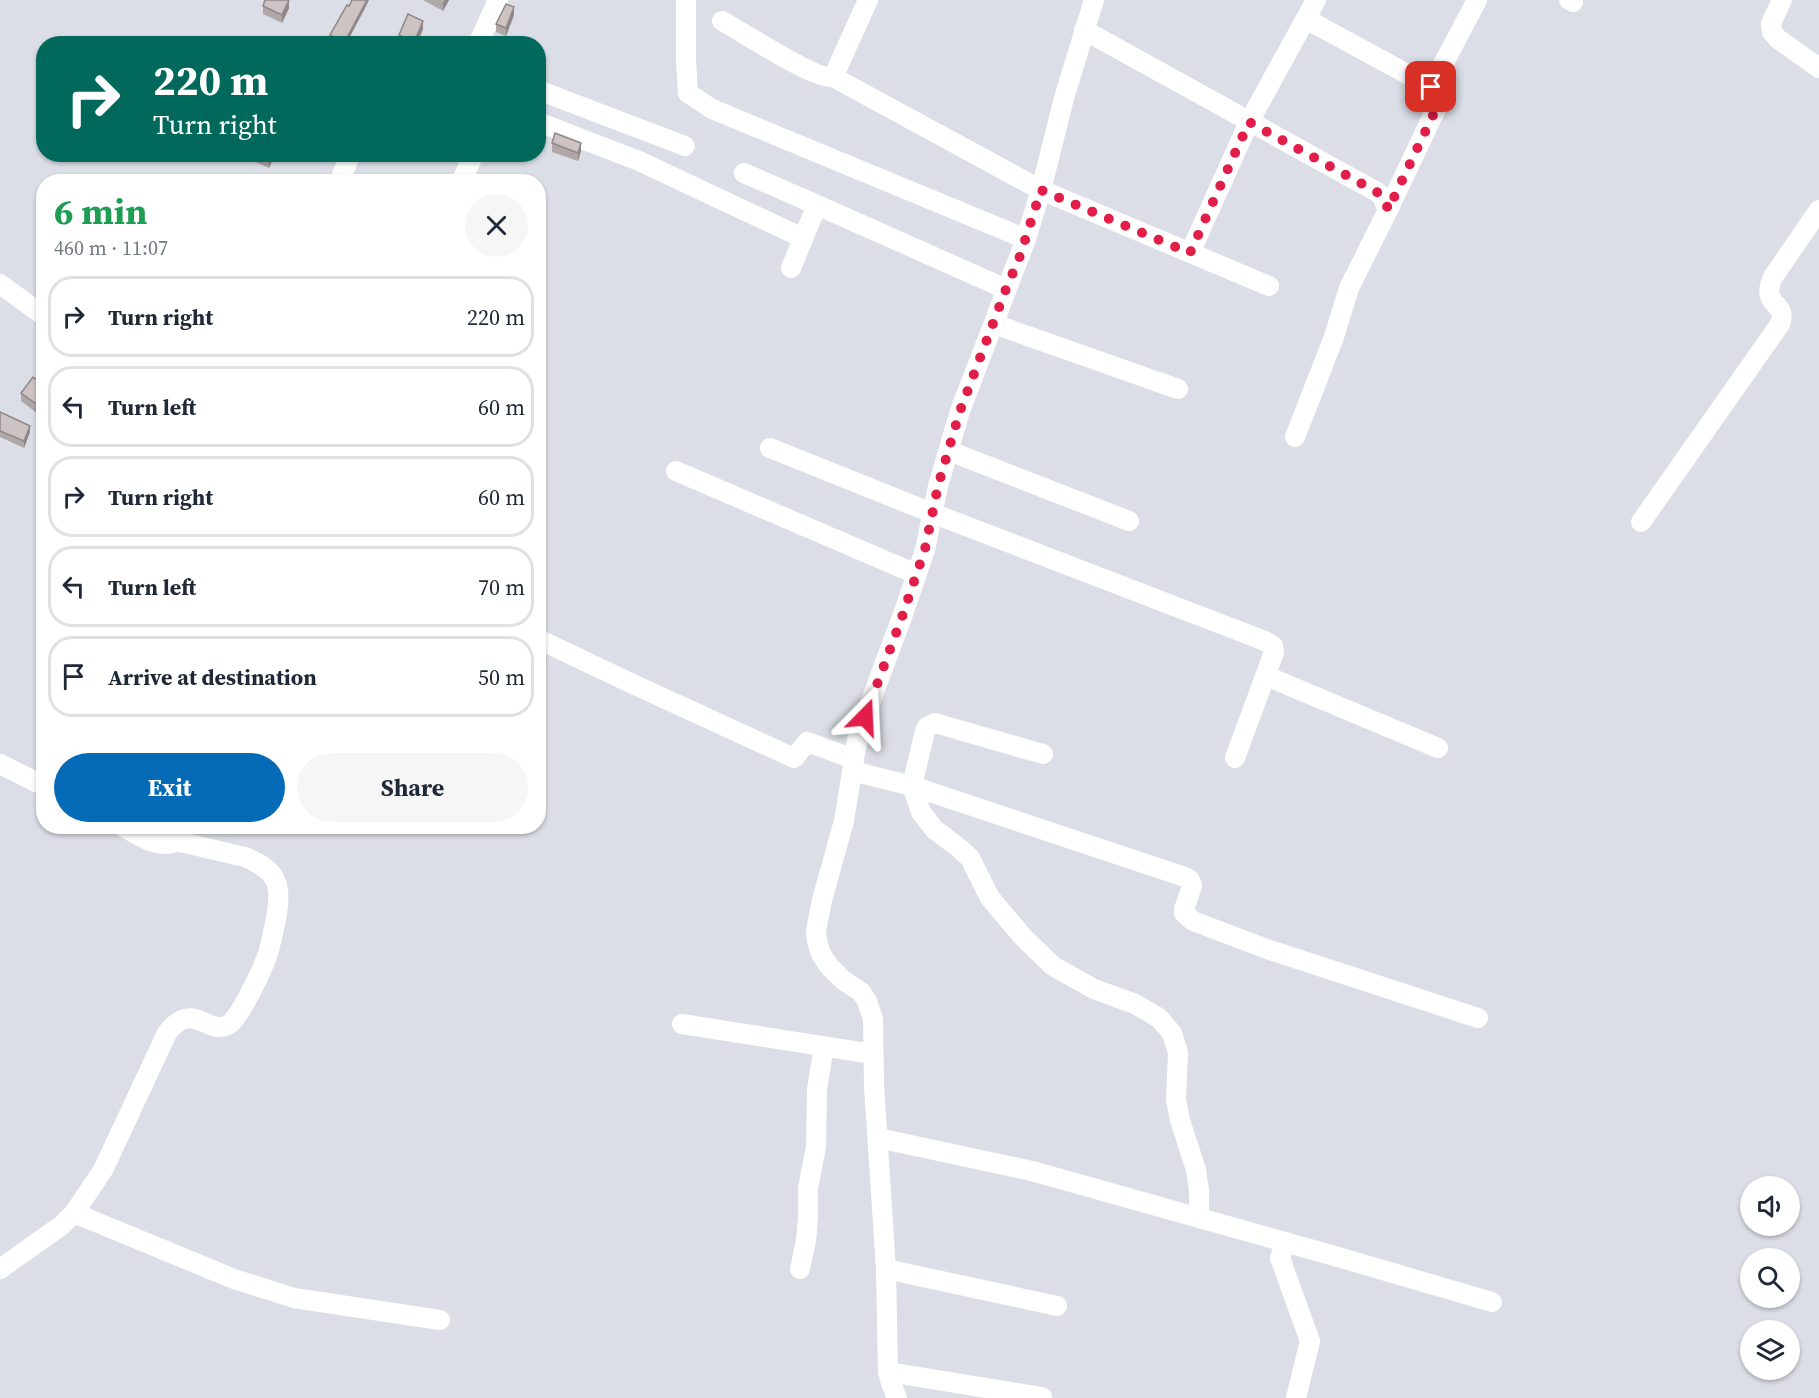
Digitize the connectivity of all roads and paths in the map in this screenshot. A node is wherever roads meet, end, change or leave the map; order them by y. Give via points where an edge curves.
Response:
1 (498, 0) edge
2 (686, 0) edge
3 (868, 0) edge
4 (1094, 0) edge
5 (1316, 0) edge
6 (1477, 0) edge
7 (1782, 0) edge
8 (1306, 19) junction
9 (722, 21) dead end
10 (1084, 30) junction
11 (482, 36) edge
12 (1819, 68) edge
13 (833, 77) junction
14 (1431, 87) junction
15 (546, 93) edge
16 (1249, 122) junction
17 (546, 125) edge
18 (685, 146) dead end
19 (744, 173) dead end
20 (1041, 190) junction
21 (817, 205) junction
22 (1388, 210) junction
23 (1819, 210) edge
24 (803, 238) junction
25 (1026, 239) junction
26 (1190, 253) junction
27 (791, 268) dead end
28 (0, 284) edge
29 (1269, 286) dead end
30 (1006, 289) junction
31 (36, 310) edge
32 (994, 324) junction
33 (1178, 389) dead end
34 (1295, 437) dead end
35 (770, 448) dead end
36 (949, 451) junction
37 (676, 471) dead end
38 (932, 513) junction
39 (1130, 521) dead end
40 (1641, 522) dead end
41 (916, 574) junction
42 (546, 643) edge
43 (1266, 676) junction
44 (1438, 748) dead end
45 (1043, 754) dead end
46 (1235, 758) dead end
47 (0, 764) edge
48 (853, 765) junction
49 (36, 782) edge
50 (912, 786) junction
51 (138, 834) edge
52 (180, 834) edge
53 (1478, 1018) dead end
54 (682, 1024) dead end
55 (824, 1046) junction
56 (873, 1054) junction
57 (878, 1138) junction
58 (74, 1213) junction
59 (1199, 1218) junction
60 (1287, 1242) junction
61 (0, 1269) edge
62 (800, 1269) dead end
63 (886, 1269) junction
64 (1492, 1302) dead end
65 (1057, 1306) dead end
66 (440, 1320) dead end
67 (888, 1372) junction
68 (1042, 1397) edge
69 (897, 1398) edge
70 (1296, 1398) edge

1 - 11 street
2 - 25 street via 688,93 712,109
3 - 13 street
4 - 10 street
5 - 8 street
6 - 14 street
7 - 12 street via 1771,23 1772,32
8 - 14 street
8 - 16 street
9 - 13 street via 811,72
10 - 16 street
10 - 20 street
13 - 20 street
14 - 22 street via 1439,97 1436,109
15 - 18 street
16 - 22 street via 1377,192
16 - 26 street
17 - 24 street via 639,161
19 - 21 street
20 - 25 street
20 - 26 street
21 - 24 street
21 - 30 street
22 - 34 street via 1349,288
23 - 40 street via 1768,288 1781,310 1780,324
24 - 27 street
25 - 30 street
26 - 29 street
28 - 31 street
30 - 32 street
32 - 33 street
32 - 36 street
35 - 38 street
36 - 38 street
36 - 39 street
37 - 41 street
38 - 41 street
38 - 43 street via 1265,641 1273,646 1274,652
41 - 48 street via 858,735
42 - 48 street via 794,758 807,742
43 - 44 street
43 - 46 street
45 - 50 street via 935,723 925,731
47 - 49 street
48 - 50 street
48 - 56 street via 844,821 816,931 821,954 829,966 867,1001 873,1019
50 - 53 street via 1185,877 1192,886 1184,909 1193,921 1267,950
50 - 59 street via 921,812 933,829 970,858 990,898 1053,966 1094,989 1143,1008 1172,1033 1178,1053 1176,1100 1196,1170
51 - 52 street via 167,844
52 - 58 street via 256,861 268,870 276,882 279,901 269,952 234,1021 220,1027 190,1018 174,1023 103,1170
54 - 55 street
55 - 56 street
55 - 62 street
56 - 57 street
57 - 59 street via 1032,1172
57 - 63 street
58 - 61 street
58 - 66 street via 234,1279 294,1298
59 - 60 street
60 - 64 street
60 - 70 street via 1280,1258 1310,1341
63 - 65 street
63 - 67 street
67 - 68 street
67 - 69 street

